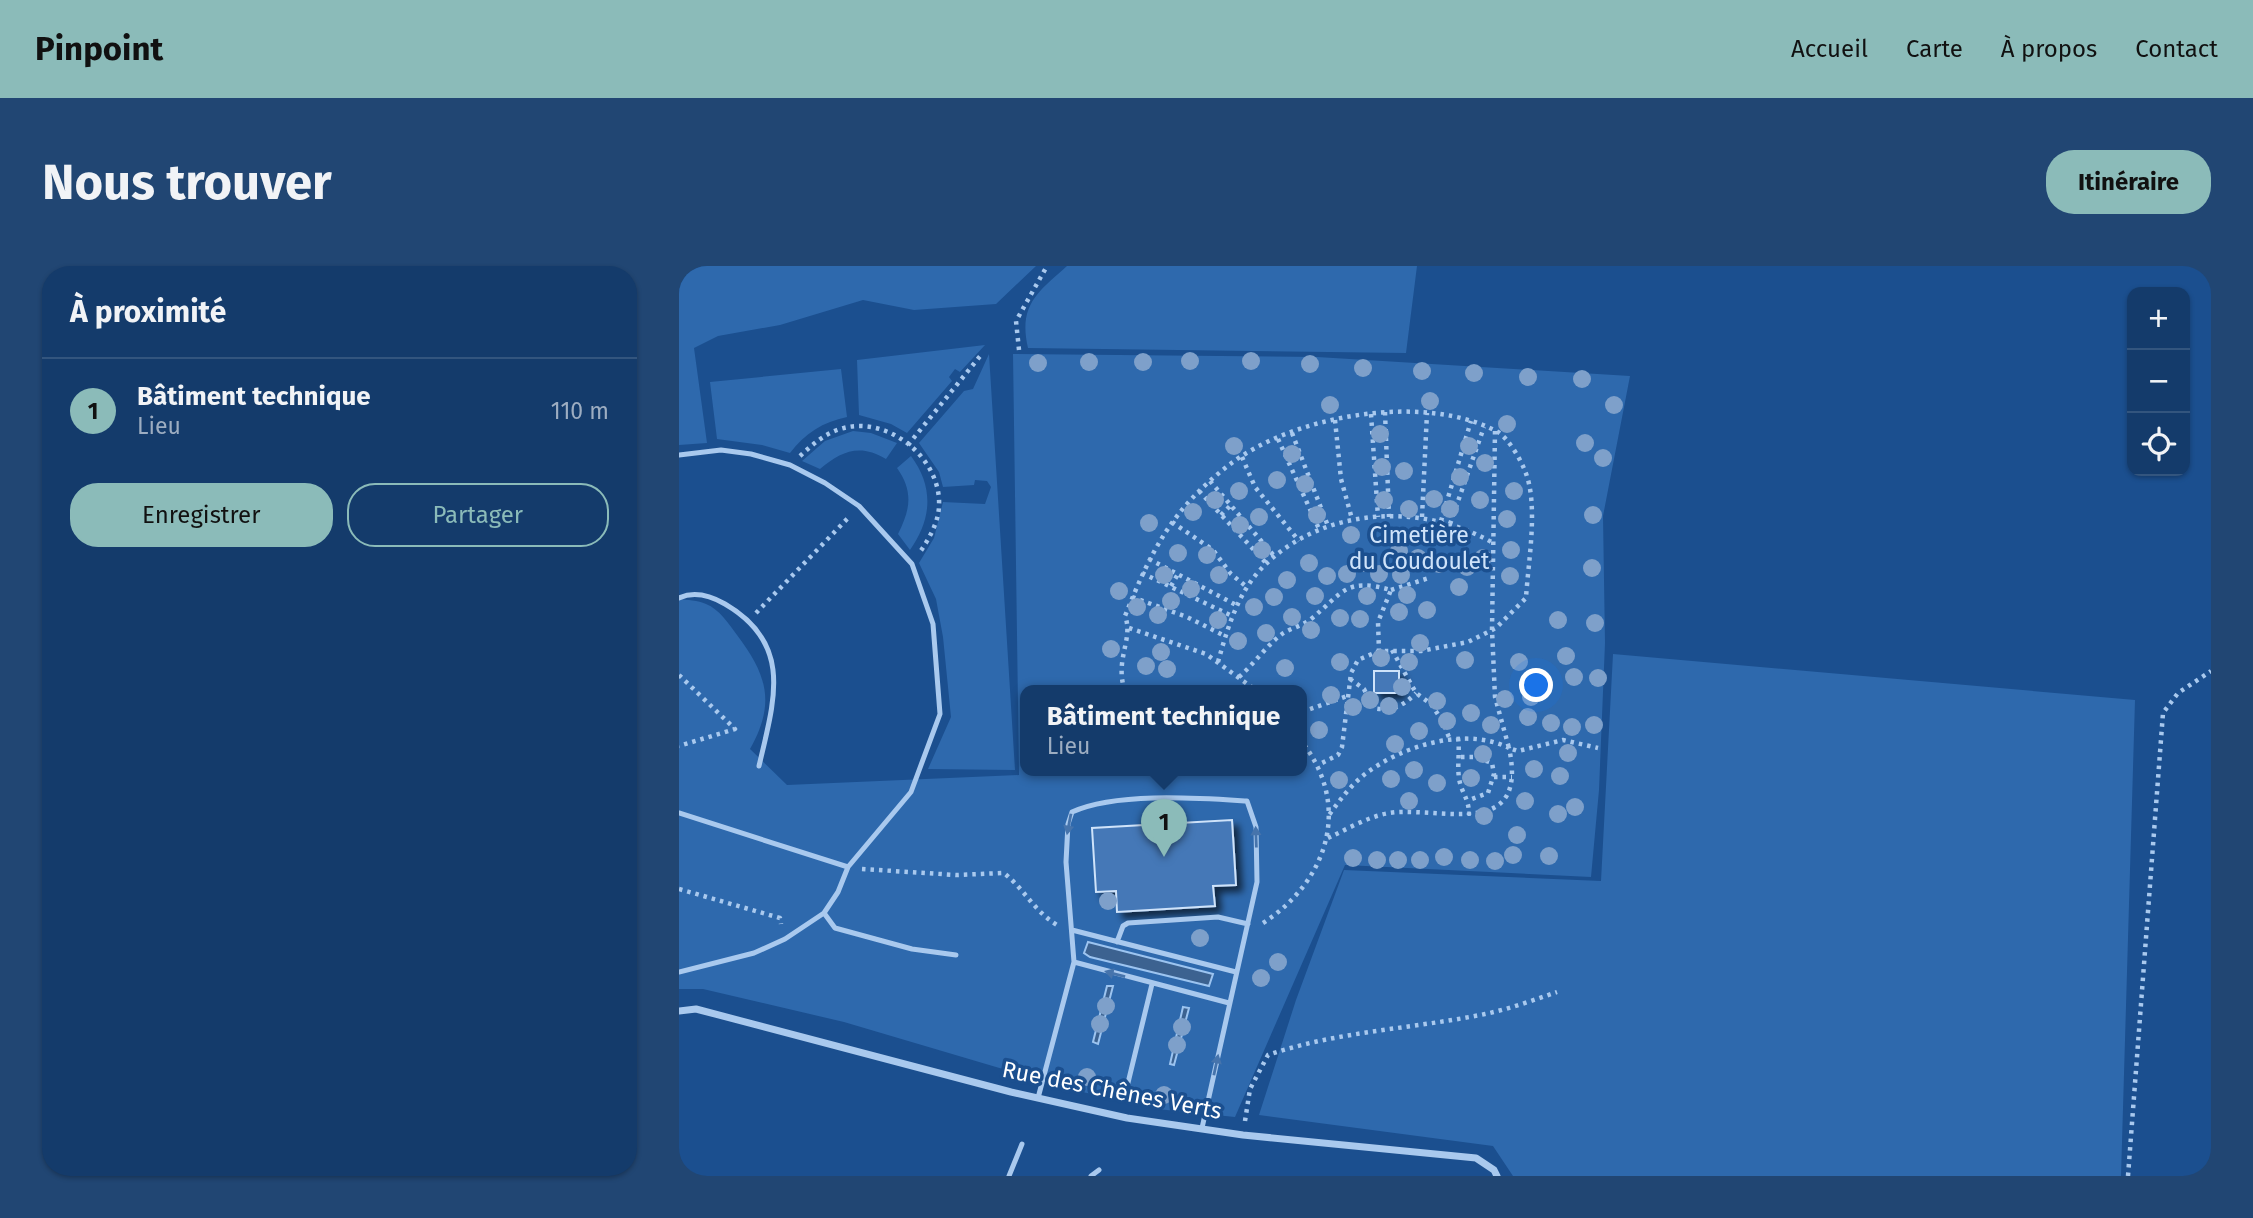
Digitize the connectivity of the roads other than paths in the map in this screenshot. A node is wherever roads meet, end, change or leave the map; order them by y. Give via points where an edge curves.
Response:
1 (679, 455) edge
2 (679, 598) edge
3 (759, 766) dead end
4 (679, 813) edge
5 (848, 867) junction
6 (824, 913) junction
7 (1248, 924) junction
8 (1072, 930) junction
9 (1117, 942) junction
10 (956, 955) dead end
11 (1074, 962) junction
12 (679, 972) edge
13 (1236, 972) junction
14 (1152, 984) junction
15 (1229, 1003) junction
16 (679, 1011) edge
17 (1126, 1091) dead end
18 (1038, 1098) junction
19 (1202, 1128) junction
20 (1023, 1144) dead end
21 (1099, 1170) dead end
22 (1009, 1176) edge
23 (1091, 1176) edge
24 (1497, 1176) edge

1 - 5 lane via 721,450 790,465 859,506 912,564 933,624 940,714 911,792
2 - 3 lane via 688,593 714,597 742,614 764,639 776,678
4 - 5 lane
5 - 6 lane
6 - 10 lane via 835,928 912,949
6 - 12 lane via 754,953
7 -> 8 lane via 1257,882 1256,827 1247,801 1182,797 1088,805 1072,812 1066,862
7 - 9 lane via 1217,917 1128,923
7 - 13 lane
8 - 9 lane
8 - 11 lane
9 - 13 lane
14 -> 11 lane
11 - 18 lane
13 - 15 lane
14 - 15 lane
14 - 17 lane
19 -> 15 lane
16 - 18 street, Rue des Chênes Verts via 697,1009
18 - 19 street, Rue des Chênes Verts via 1127,1118
19 - 24 street, Rue des Chênes Verts via 1476,1158
20 - 22 lane
21 - 23 lane

